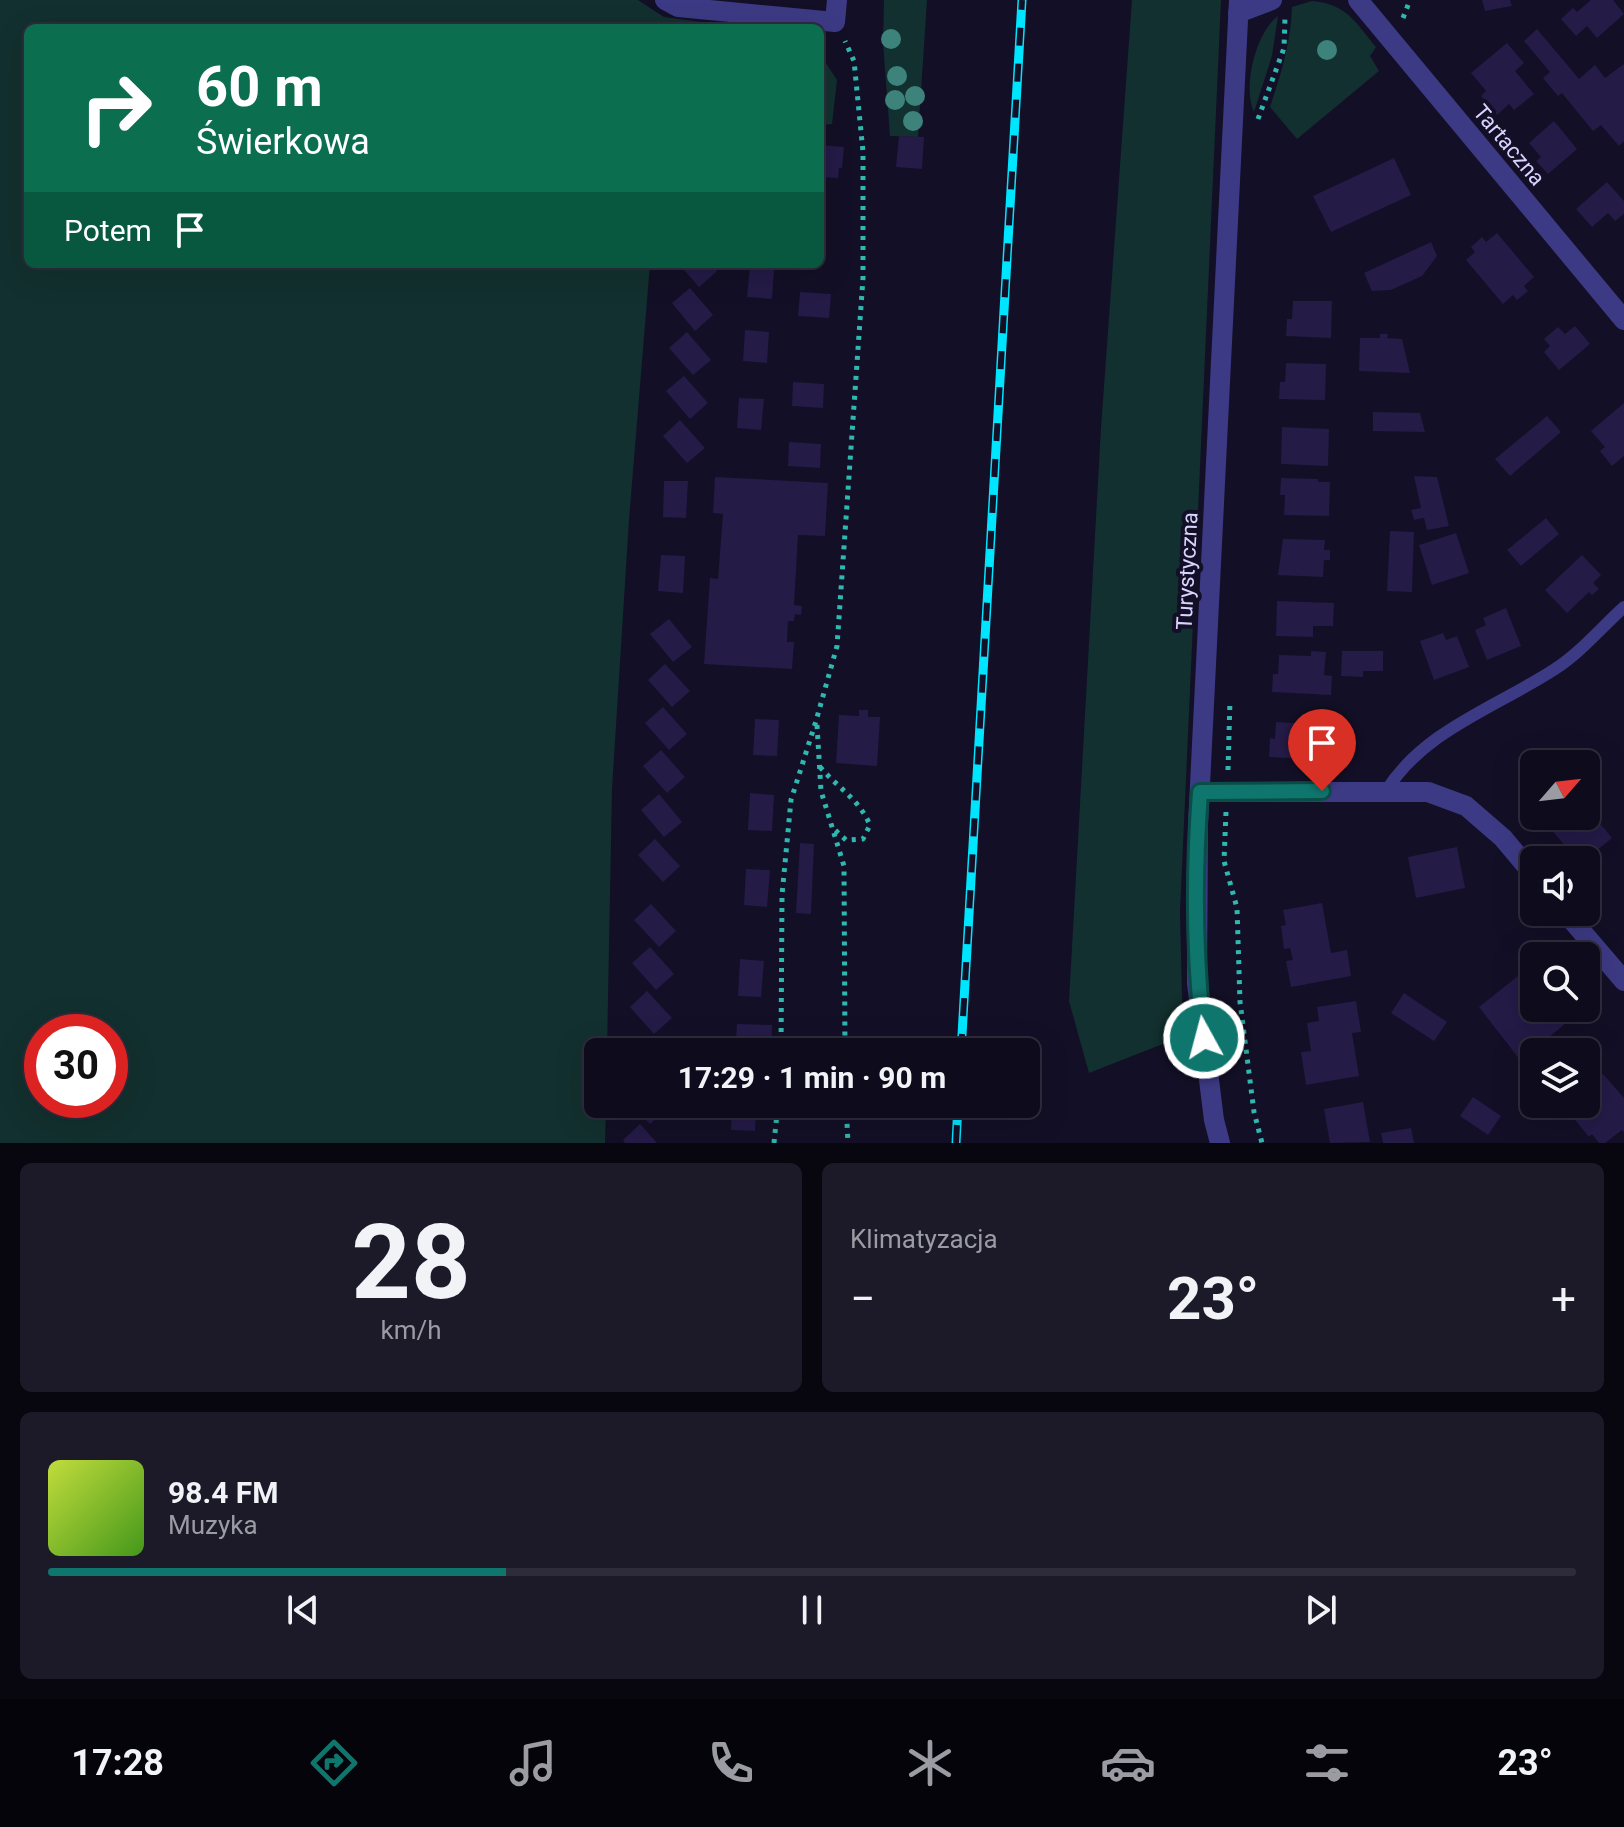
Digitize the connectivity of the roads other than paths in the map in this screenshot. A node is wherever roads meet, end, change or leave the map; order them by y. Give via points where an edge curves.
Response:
1 (665, 0) edge
2 (837, 0) edge
3 (1362, 1) edge
4 (1278, 6) edge
5 (1238, 7) edge
6 (1624, 320) edge
7 (1624, 607) edge
8 (1386, 791) junction
9 (1200, 792) junction
10 (1520, 858) edge
11 (1577, 926) edge
12 (1624, 981) edge
13 (1220, 1143) edge

1 - 2 street via 678,7 835,22
3 - 6 street, Tartaczna
4 - 5 street
5 - 9 street, Turystyczna
7 - 8 lane via 1557,668 1422,748
8 - 9 street
8 - 10 street via 1428,792 1466,806
9 - 13 street, Turystyczna via 1197,983
11 - 12 street

